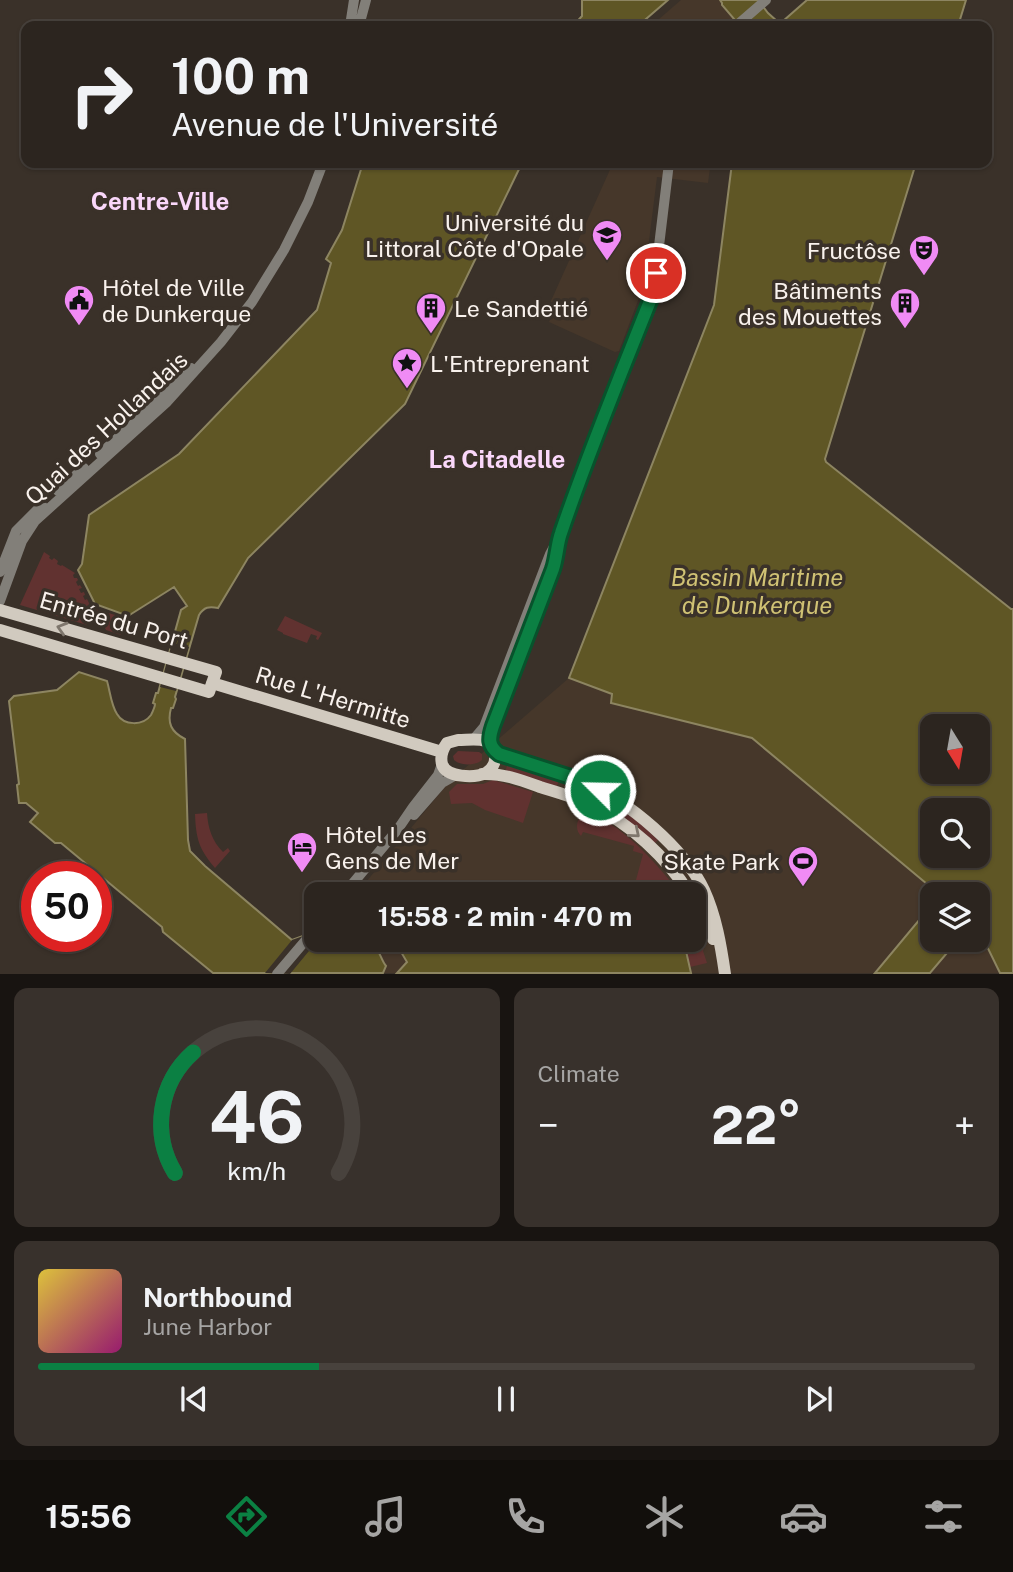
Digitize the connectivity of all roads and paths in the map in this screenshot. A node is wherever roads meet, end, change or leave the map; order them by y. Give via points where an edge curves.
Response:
1 (354, 0) edge
2 (366, 0) edge
3 (766, 0) edge
4 (351, 21) edge
5 (360, 21) edge
6 (742, 21) edge
7 (314, 168) edge
8 (321, 168) edge
9 (668, 168) edge
10 (266, 274) junction
11 (170, 395) junction
12 (559, 537) junction
13 (0, 572) edge
14 (0, 601) edge
15 (0, 610) edge
16 (0, 630) edge
17 (213, 682) junction
18 (473, 740) junction
19 (492, 747) junction
20 (442, 758) junction
21 (482, 774) junction
22 (456, 775) junction
23 (398, 829) junction
24 (354, 882) edge
25 (680, 882) edge
26 (706, 924) edge
27 (304, 942) edge
28 (277, 974) edge
29 (725, 974) edge

1 - 4 street
2 - 5 street
3 - 6 street
7 - 10 street, Quai des Hollandais
8 - 10 street, Quai des Hollandais via 302,215
9 - 12 street via 652,296
10 - 11 street, Quai des Hollandais
11 - 13 street, Quai des Hollandais via 24,521
11 - 14 street, Quai des Hollandais via 39,517 22,541
12 - 18 street via 484,727
12 - 19 street via 554,565 493,726
17 -> 15 main road, Entrée du Port via 188,663
16 - 17 main road, Entrée du Port via 182,684
17 - 20 main road, Rue L'Hermitte
18 - 19 main road
18 - 20 main road via 451,741
19 - 21 main road via 494,765
19 - 29 main road via 504,756 606,793 669,844 707,897
20 - 22 main road via 447,772
20 - 23 street via 438,775
21 - 22 main road
21 -> 25 main road via 502,775 591,805 628,827
22 - 23 street via 442,783
23 - 24 street
26 - 29 main road
27 - 28 street

